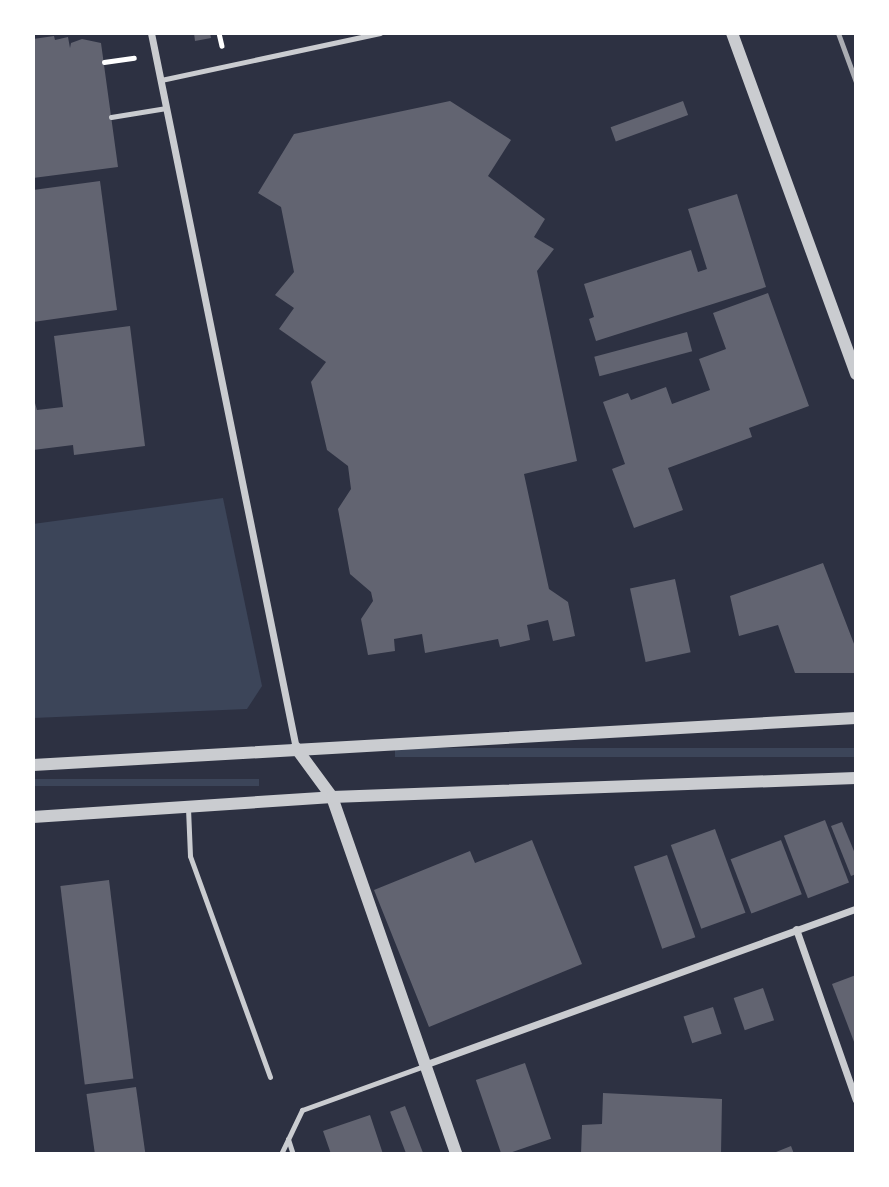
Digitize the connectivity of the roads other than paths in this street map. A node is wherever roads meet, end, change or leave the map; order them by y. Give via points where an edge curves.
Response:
1 (151, 33) edge
2 (380, 33) edge
3 (732, 33) edge
4 (161, 80) junction
5 (166, 108) junction
6 (111, 117) dead end
7 (856, 374) edge
8 (856, 718) edge
9 (296, 748) junction
10 (33, 765) edge
11 (856, 778) edge
12 (332, 797) junction
13 (188, 808) junction
14 (33, 817) edge
15 (856, 909) edge
16 (796, 929) junction
17 (424, 1066) junction
18 (270, 1077) dead end
19 (856, 1100) edge
20 (288, 1139) junction
21 (281, 1154) edge
22 (293, 1154) edge
23 (456, 1154) edge

1 - 4 street
2 - 4 lane
3 - 7 street
4 - 5 street
5 - 6 lane
5 - 9 street
8 - 9 street
9 - 10 street
9 - 12 street
11 - 12 street
12 - 13 street
12 - 17 street
13 - 14 street
13 - 18 lane via 191,856
15 - 16 street
16 - 17 street
16 - 19 street
17 - 20 lane via 302,1110
17 - 23 street
20 - 21 lane
20 - 22 lane

